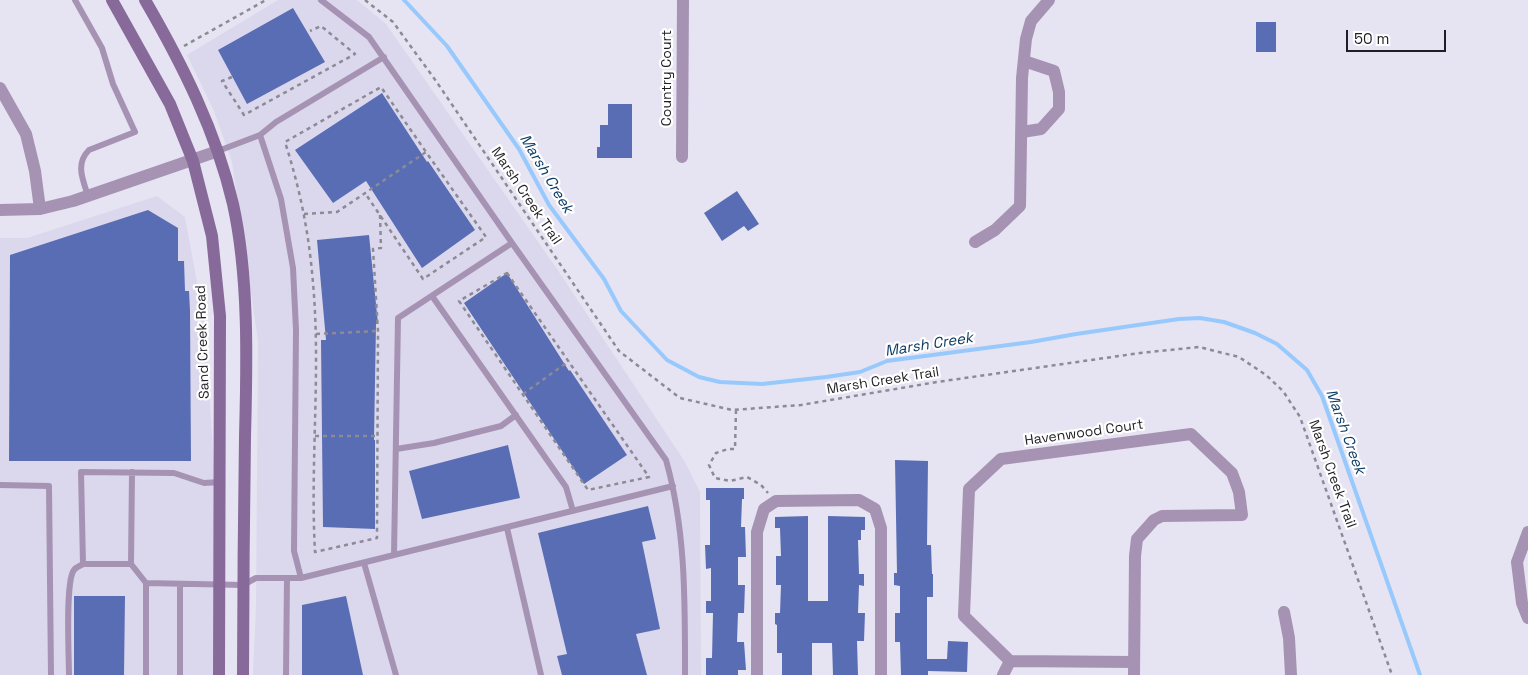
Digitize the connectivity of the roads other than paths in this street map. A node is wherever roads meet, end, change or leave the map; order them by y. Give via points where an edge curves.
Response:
1 (75, 0) edge
2 (112, 0) edge
3 (145, 0) edge
4 (321, 0) edge
5 (682, 0) edge
6 (1049, 0) edge
7 (384, 58) junction
8 (1024, 61) junction
9 (0, 88) edge
10 (1022, 132) junction
11 (260, 135) junction
12 (218, 151) junction
13 (682, 157) dead end
14 (192, 160) junction
15 (88, 196) junction
16 (40, 209) junction
17 (0, 210) edge
18 (975, 242) dead end
19 (512, 243) junction
20 (432, 296) junction
21 (516, 415) junction
22 (396, 449) junction
23 (132, 472) junction
24 (220, 482) junction
25 (0, 485) edge
26 (674, 486) junction
27 (573, 511) junction
28 (507, 528) junction
29 (1528, 532) edge
30 (394, 555) junction
31 (364, 563) junction
32 (83, 564) junction
33 (130, 564) junction
34 (287, 578) junction
35 (301, 578) junction
36 (146, 583) junction
37 (180, 584) junction
38 (243, 584) junction
39 (219, 585) junction
40 (1284, 612) dead end
41 (1528, 618) edge
42 (1010, 661) junction
43 (1134, 662) junction
44 (51, 675) edge
45 (69, 675) edge
46 (146, 675) edge
47 (180, 675) edge
48 (219, 675) edge
49 (243, 675) edge
50 (286, 675) edge
51 (396, 675) edge
52 (540, 675) edge
53 (686, 675) edge
54 (757, 675) edge
55 (881, 675) edge
56 (1003, 675) edge
57 (1134, 675) edge
58 (1291, 675) edge

1 - 15 lane via 102,48 113,84 134,132 84,155 80,167
2 - 14 main road, Sand Creek Road via 170,104
3 - 12 main road via 192,88
4 - 7 lane via 369,37
5 - 13 street, Country Court
6 - 8 street via 1031,21
7 - 11 lane via 276,122
7 - 19 lane
8 - 10 street
8 - 10 street via 1054,72 1060,92 1058,109 1041,129
9 - 16 street via 26,134
10 - 18 street via 1020,206 995,230
11 - 12 lane
11 - 35 lane via 281,199 293,268 296,330 294,551
12 - 14 street
12 - 38 main road via 237,226 243,284 246,376
14 - 15 street
14 - 24 main road, Sand Creek Road via 212,236 220,316
15 - 16 street
16 - 17 street
19 - 20 lane
19 - 26 lane via 666,460
20 - 21 lane
20 - 22 lane via 398,318
21 - 22 lane via 501,426
21 - 27 lane via 566,487
22 - 30 lane
23 - 24 lane via 174,473 204,483
23 - 32 lane via 81,472
23 - 33 lane
24 - 39 main road, Sand Creek Road
25 - 44 lane via 49,486
26 - 27 lane
26 - 53 lane via 685,582
27 - 28 lane
28 - 30 lane
28 - 52 lane
29 - 41 street via 1517,562 1522,603
30 - 31 lane
31 - 35 lane
31 - 51 lane
32 - 33 lane
32 - 45 lane via 74,568 71,575
33 - 36 lane
34 - 35 lane
34 - 38 lane via 256,578
34 - 50 lane
36 - 37 lane
36 - 46 lane
37 - 39 lane
37 - 47 lane
38 - 39 lane
38 - 49 main road
39 - 48 main road, Sand Creek Road
40 - 58 street
42 - 43 street
42 - 43 street, Havenwood Court via 964,616 969,490 1000,460 1191,434 1232,473 1240,492 1242,515 1162,516 1154,520 1137,540 1134,556
42 - 56 street
43 - 57 street, Havenwood Court
54 - 55 street via 757,532 764,509 776,501 859,500 875,509 881,528

